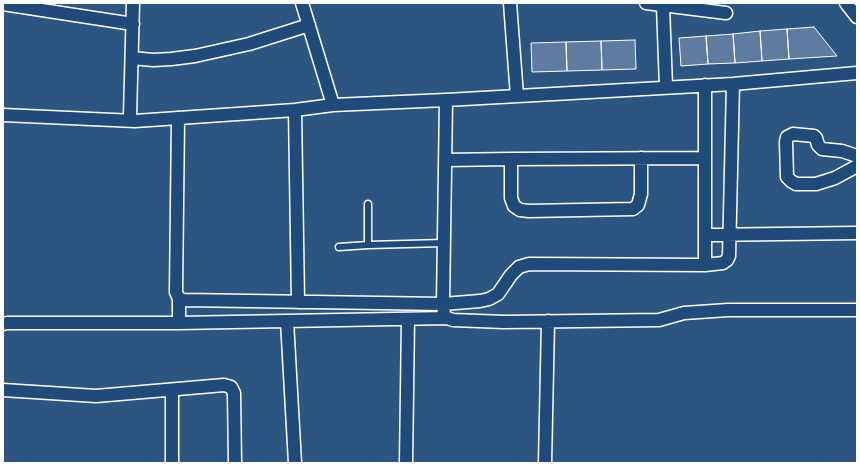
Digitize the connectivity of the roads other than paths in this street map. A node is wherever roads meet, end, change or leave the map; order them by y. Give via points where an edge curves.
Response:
1 (133, 3) edge
2 (302, 3) edge
3 (510, 3) edge
4 (646, 3) edge
5 (846, 3) edge
6 (3, 4) edge
7 (663, 6) junction
8 (726, 13) dead end
9 (857, 17) edge
10 (132, 24) junction
11 (309, 25) junction
12 (132, 58) junction
13 (857, 73) edge
14 (733, 84) junction
15 (705, 85) junction
16 (666, 87) junction
17 (517, 96) junction
18 (446, 100) junction
19 (333, 105) junction
20 (295, 110) junction
21 (3, 115) edge
22 (178, 118) junction
23 (131, 120) junction
24 (857, 156) edge
25 (641, 158) junction
26 (705, 158) junction
27 (511, 159) junction
28 (445, 160) junction
29 (857, 166) edge
30 (368, 204) dead end
31 (730, 234) junction
32 (857, 234) edge
33 (705, 235) junction
34 (444, 243) junction
35 (368, 245) junction
36 (339, 247) dead end
37 (705, 265) junction
38 (179, 299) junction
39 (298, 302) junction
40 (394, 304) junction
41 (443, 304) junction
42 (857, 310) edge
43 (447, 318) junction
44 (393, 319) junction
45 (408, 319) junction
46 (287, 321) junction
47 (548, 321) junction
48 (4, 323) edge
49 (179, 323) junction
50 (3, 390) edge
51 (172, 390) junction
52 (172, 463) edge
53 (235, 463) edge
54 (295, 463) edge
55 (406, 463) edge
56 (545, 463) edge

1 - 10 street
2 - 11 street
3 - 17 street
4 - 7 street
5 - 9 street
6 - 10 street
7 - 8 street
7 - 16 street
10 - 12 street
11 - 12 street via 249,44 202,54 171,59
11 - 19 street
12 - 23 street
13 - 14 street
14 - 15 street
14 - 31 street
15 - 16 street
15 - 26 street
16 - 17 street
17 - 18 street
18 - 19 street
18 - 28 street
19 - 20 street
20 - 22 street
20 - 39 street
21 - 23 street
22 - 23 street
22 - 38 street via 176,292
24 - 29 street via 822,149 816,138 810,135 793,134 787,137 787,177 796,184 816,184 835,178
25 - 26 street
25 - 27 street
25 - 27 street via 641,194 638,205 633,209 529,211 514,206 511,198
26 - 33 street
27 - 28 street
28 - 34 street
30 - 35 lane
31 - 32 street
31 - 33 street
31 - 37 street via 727,260 723,263
33 - 37 street
34 - 35 lane
34 - 41 street
35 - 36 lane
37 - 41 street via 529,264 519,267 498,294 489,299
38 - 39 street
38 - 49 street
39 - 40 street
40 - 41 street
40 - 44 street
41 - 43 street
42 - 47 street via 728,310 684,313 659,320
43 - 45 street
43 - 47 street via 497,322
44 - 45 street
44 - 46 street
45 - 55 street
46 - 49 street
46 - 54 street
47 - 56 street
48 - 49 street
50 - 51 street via 96,396
51 - 52 street
51 - 53 street via 224,385 230,388 234,393

